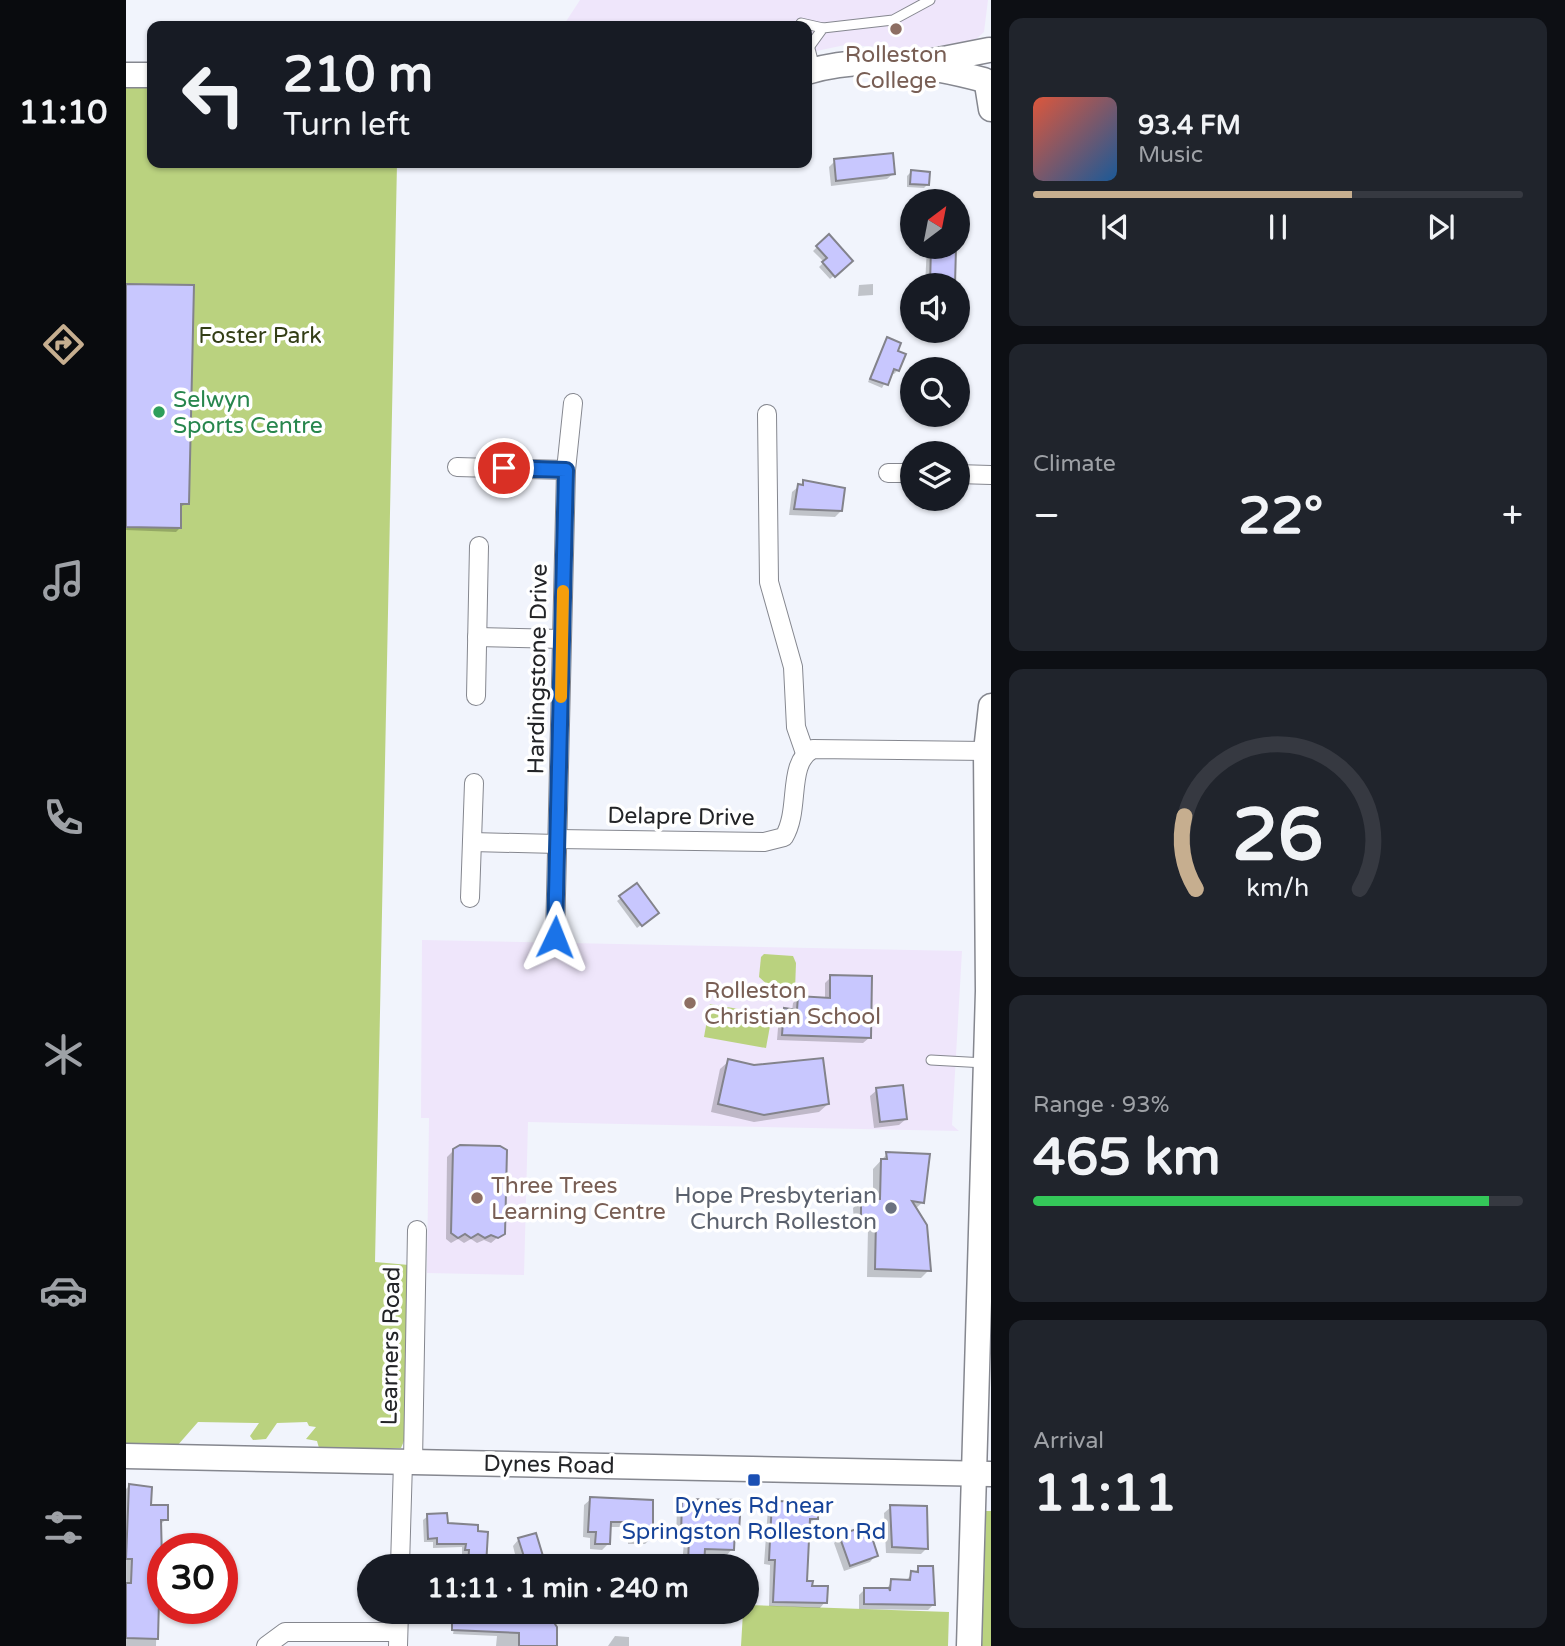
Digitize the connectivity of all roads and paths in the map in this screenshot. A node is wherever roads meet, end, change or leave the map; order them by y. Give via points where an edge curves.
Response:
1 (929, 0) edge
2 (812, 26) edge
3 (823, 28) junction
4 (990, 50) edge
5 (812, 52) edge
6 (812, 56) edge
7 (914, 65) junction
8 (126, 75) edge
9 (147, 75) edge
10 (987, 83) edge
11 (991, 109) edge
12 (573, 402) dead end
13 (767, 414) dead end
14 (457, 467) dead end
15 (566, 470) junction
16 (888, 473) dead end
17 (900, 473) edge
18 (970, 474) edge
19 (991, 475) edge
20 (479, 546) dead end
21 (477, 637) junction
22 (562, 639) junction
23 (476, 696) dead end
24 (991, 706) edge
25 (986, 751) junction
26 (805, 753) junction
27 (474, 783) dead end
28 (558, 841) junction
29 (472, 842) junction
30 (470, 898) dead end
31 (555, 937) dead end
32 (989, 991) edge
33 (931, 1060) dead end
34 (985, 1063) junction
35 (986, 1198) edge
36 (417, 1230) dead end
37 (126, 1455) edge
38 (408, 1462) junction
39 (982, 1474) edge
40 (401, 1554) edge
41 (398, 1639) edge
42 (266, 1646) edge
43 (969, 1646) edge

1 - 3 lane via 893,20
2 - 3 lane
3 - 5 lane
4 - 7 main road
4 - 10 main road via 982,64
6 - 7 main road
7 - 10 main road
8 - 9 main road
10 - 11 main road
12 - 15 street, Hardingstone Drive
13 - 26 street via 769,582 793,667 796,727
14 - 15 street
15 - 22 street, Hardingstone Drive
16 - 17 street
18 - 19 street
20 - 21 street
21 - 22 street
21 - 23 street
22 - 28 street, Hardingstone Drive
24 - 25 main road
25 - 26 street via 831,747
25 - 32 main road
26 - 28 street, Delapre Drive via 795,777 792,823 784,837 764,842
27 - 29 street
28 - 29 street
28 - 31 street, Hardingstone Drive
29 - 30 street
32 - 34 main road
33 - 34 lane
34 - 35 main road
35 - 39 main road
36 - 38 street, Learners Road
37 - 38 main road, Dynes Road
38 - 39 main road, Dynes Road
38 - 40 street, Learners Road
39 - 43 main road
41 - 42 street via 285,1632

